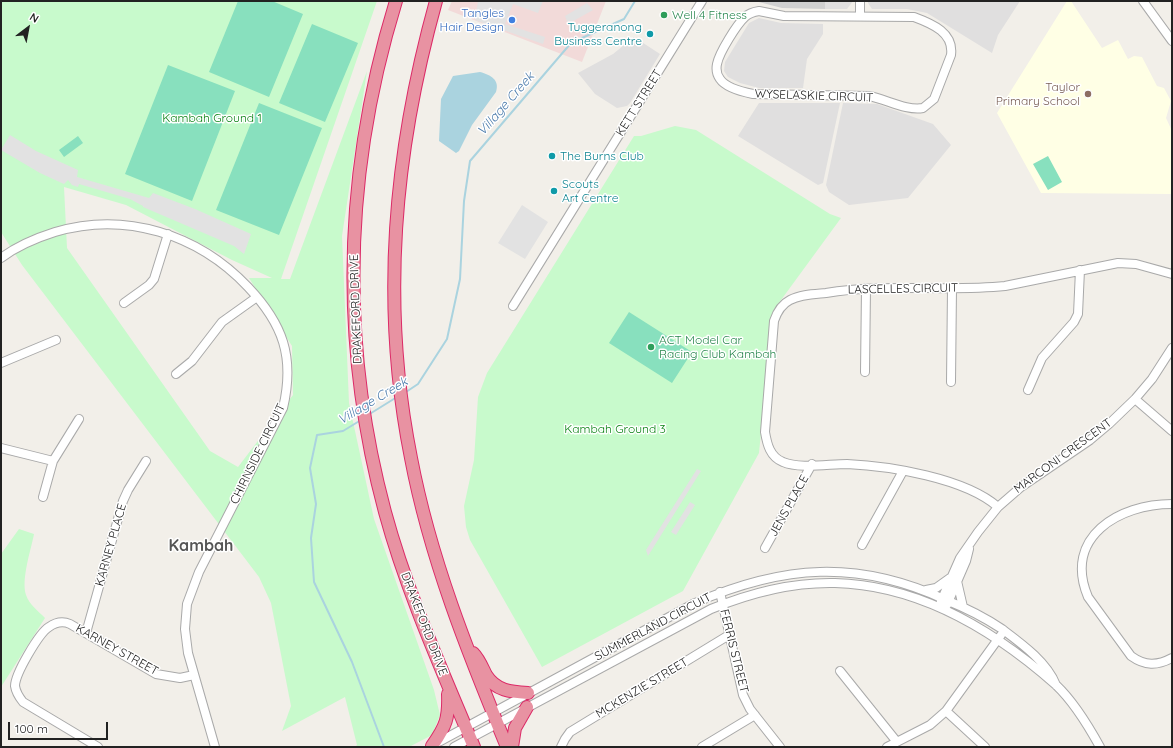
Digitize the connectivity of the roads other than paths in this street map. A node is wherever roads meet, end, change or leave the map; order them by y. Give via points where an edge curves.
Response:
1 (396, 1) edge
2 (436, 1) edge
3 (702, 1) edge
4 (860, 1) edge
5 (1145, 2) edge
6 (860, 16) junction
7 (1172, 41) edge
8 (168, 234) junction
9 (1, 258) edge
10 (1080, 270) junction
11 (1172, 274) edge
12 (866, 288) junction
13 (952, 288) junction
14 (257, 297) junction
15 (124, 303) dead end
16 (513, 306) dead end
17 (56, 340) dead end
18 (1172, 348) edge
19 (1, 363) edge
20 (865, 372) dead end
21 (176, 374) dead end
22 (951, 382) dead end
23 (1028, 390) dead end
24 (1135, 398) junction
25 (79, 419) dead end
26 (1172, 431) edge
27 (1, 448) edge
28 (53, 461) junction
29 (146, 461) dead end
30 (812, 464) junction
31 (903, 471) junction
32 (43, 497) dead end
33 (1172, 504) edge
34 (998, 507) junction
35 (862, 545) dead end
36 (765, 548) dead end
37 (954, 579) junction
38 (926, 590) junction
39 (720, 592) junction
40 (945, 599) junction
41 (722, 604) junction
42 (963, 607) junction
43 (941, 609) junction
44 (1004, 631) junction
45 (86, 633) junction
46 (729, 636) junction
47 (998, 639) junction
48 (464, 641) junction
49 (1172, 658) edge
50 (840, 671) dead end
51 (194, 675) junction
52 (447, 683) junction
53 (1056, 686) junction
54 (528, 693) junction
55 (527, 707) junction
56 (946, 711) junction
57 (755, 715) junction
58 (495, 718) junction
59 (470, 737) edge
60 (897, 742) junction
61 (430, 746) edge
62 (98, 747) edge
63 (215, 747) edge
64 (454, 747) edge
65 (507, 747) edge
66 (512, 747) edge
67 (561, 747) edge
68 (702, 747) edge
69 (780, 747) edge
70 (887, 747) edge
71 (985, 747) edge
72 (1100, 747) edge

1 - 52 highway, DRAKEFORD DRIVE via 365,130 358,178 353,237 354,338 368,440 386,513 409,588
2 - 48 highway via 406,135 397,204 393,286 397,372 411,460 444,585
3 - 16 street, KETT STREET
4 - 6 street
5 - 7 street
6 - 6 street, WYSELASKIE CIRCUIT via 914,17 925,21 947,36 952,48 950,56 934,99 928,106 910,108 884,98 869,96 753,94 723,82 717,74 719,56 742,20 752,12 784,16
8 - 9 street, CHIRNSIDE CIRCUIT via 138,226 116,224 72,227 34,239
8 - 14 street, CHIRNSIDE CIRCUIT via 196,247 224,265
8 - 15 street via 154,279
10 - 11 street, LASCELLES CIRCUIT via 1118,263 1134,264
10 - 13 street, LASCELLES CIRCUIT via 1005,286
10 - 23 street via 1078,314 1042,358
12 - 13 street, LASCELLES CIRCUIT
12 - 20 street
12 - 30 street, LASCELLES CIRCUIT via 792,299 779,309 774,321 766,442 772,454 783,462 792,465
13 - 22 street
14 - 21 street via 222,322 192,361
14 - 51 street, CHIRNSIDE CIRCUIT via 274,319 284,341 288,365 287,390 276,424 192,588 185,629
17 - 19 street
18 - 24 street, MARCONI CRESCENT via 1152,379
24 - 26 street
24 - 34 street, MARCONI CRESCENT via 1090,440 1021,487
25 - 28 street
27 - 28 street
28 - 32 street
29 - 45 street, KARNEY PLACE via 123,501
30 - 31 street, LASCELLES CIRCUIT via 847,464
30 - 36 street, JENS PLACE
31 - 34 street, LASCELLES CIRCUIT via 966,488 984,496
31 - 35 street
33 - 49 street via 1141,507 1109,520 1089,544 1082,575 1088,597 1131,656 1138,661 1152,664
34 - 37 street, MARCONI CRESCENT via 960,558
37 - 38 street
37 - 40 street, MARCONI CRESCENT
37 - 42 street
38 - 39 street, SUMMERLAND CIRCUIT via 877,576 826,571 771,577
38 - 40 street, SUMMERLAND CIRCUIT
39 - 41 street, FERRIS STREET
39 - 54 street, SUMMERLAND CIRCUIT
40 - 42 street, SUMMERLAND CIRCUIT
40 - 43 street, MARCONI CRESCENT
41 - 43 street, SUMMERLAND CIRCUIT via 778,588 834,583 888,590
41 - 46 street, FERRIS STREET
41 - 55 street, SUMMERLAND CIRCUIT
42 - 44 street, SUMMERLAND CIRCUIT
43 - 47 street, SUMMERLAND CIRCUIT
44 - 47 street
44 - 53 street, SUMMERLAND CIRCUIT via 1048,670
45 - 51 street, KARNEY STREET via 156,674 180,678
45 - 62 street, KARNEY STREET via 67,623 55,623 48,627 18,673 15,685 23,702
46 - 57 street, FERRIS STREET via 740,687
46 - 67 street, MCKENZIE STREET via 570,732
47 - 53 street, SUMMERLAND CIRCUIT
47 - 56 street
48 - 54 highway via 493,684 506,691
48 - 58 highway
50 - 60 street
51 - 63 street, CHIRNSIDE CIRCUIT
52 - 59 highway, DRAKEFORD DRIVE
52 - 61 highway via 447,720 444,729
53 - 72 street, SUMMERLAND CIRCUIT via 1082,718
54 - 58 street, SUMMERLAND CIRCUIT
55 - 58 street, SUMMERLAND CIRCUIT
55 - 66 highway via 515,728
56 - 60 street via 930,725
56 - 71 street
57 - 68 street
57 - 69 street, FERRIS STREET
58 - 59 street, SUMMERLAND CIRCUIT
58 - 59 street, SUMMERLAND CIRCUIT
58 - 65 highway
59 - 61 street
59 - 64 street
60 - 70 street

